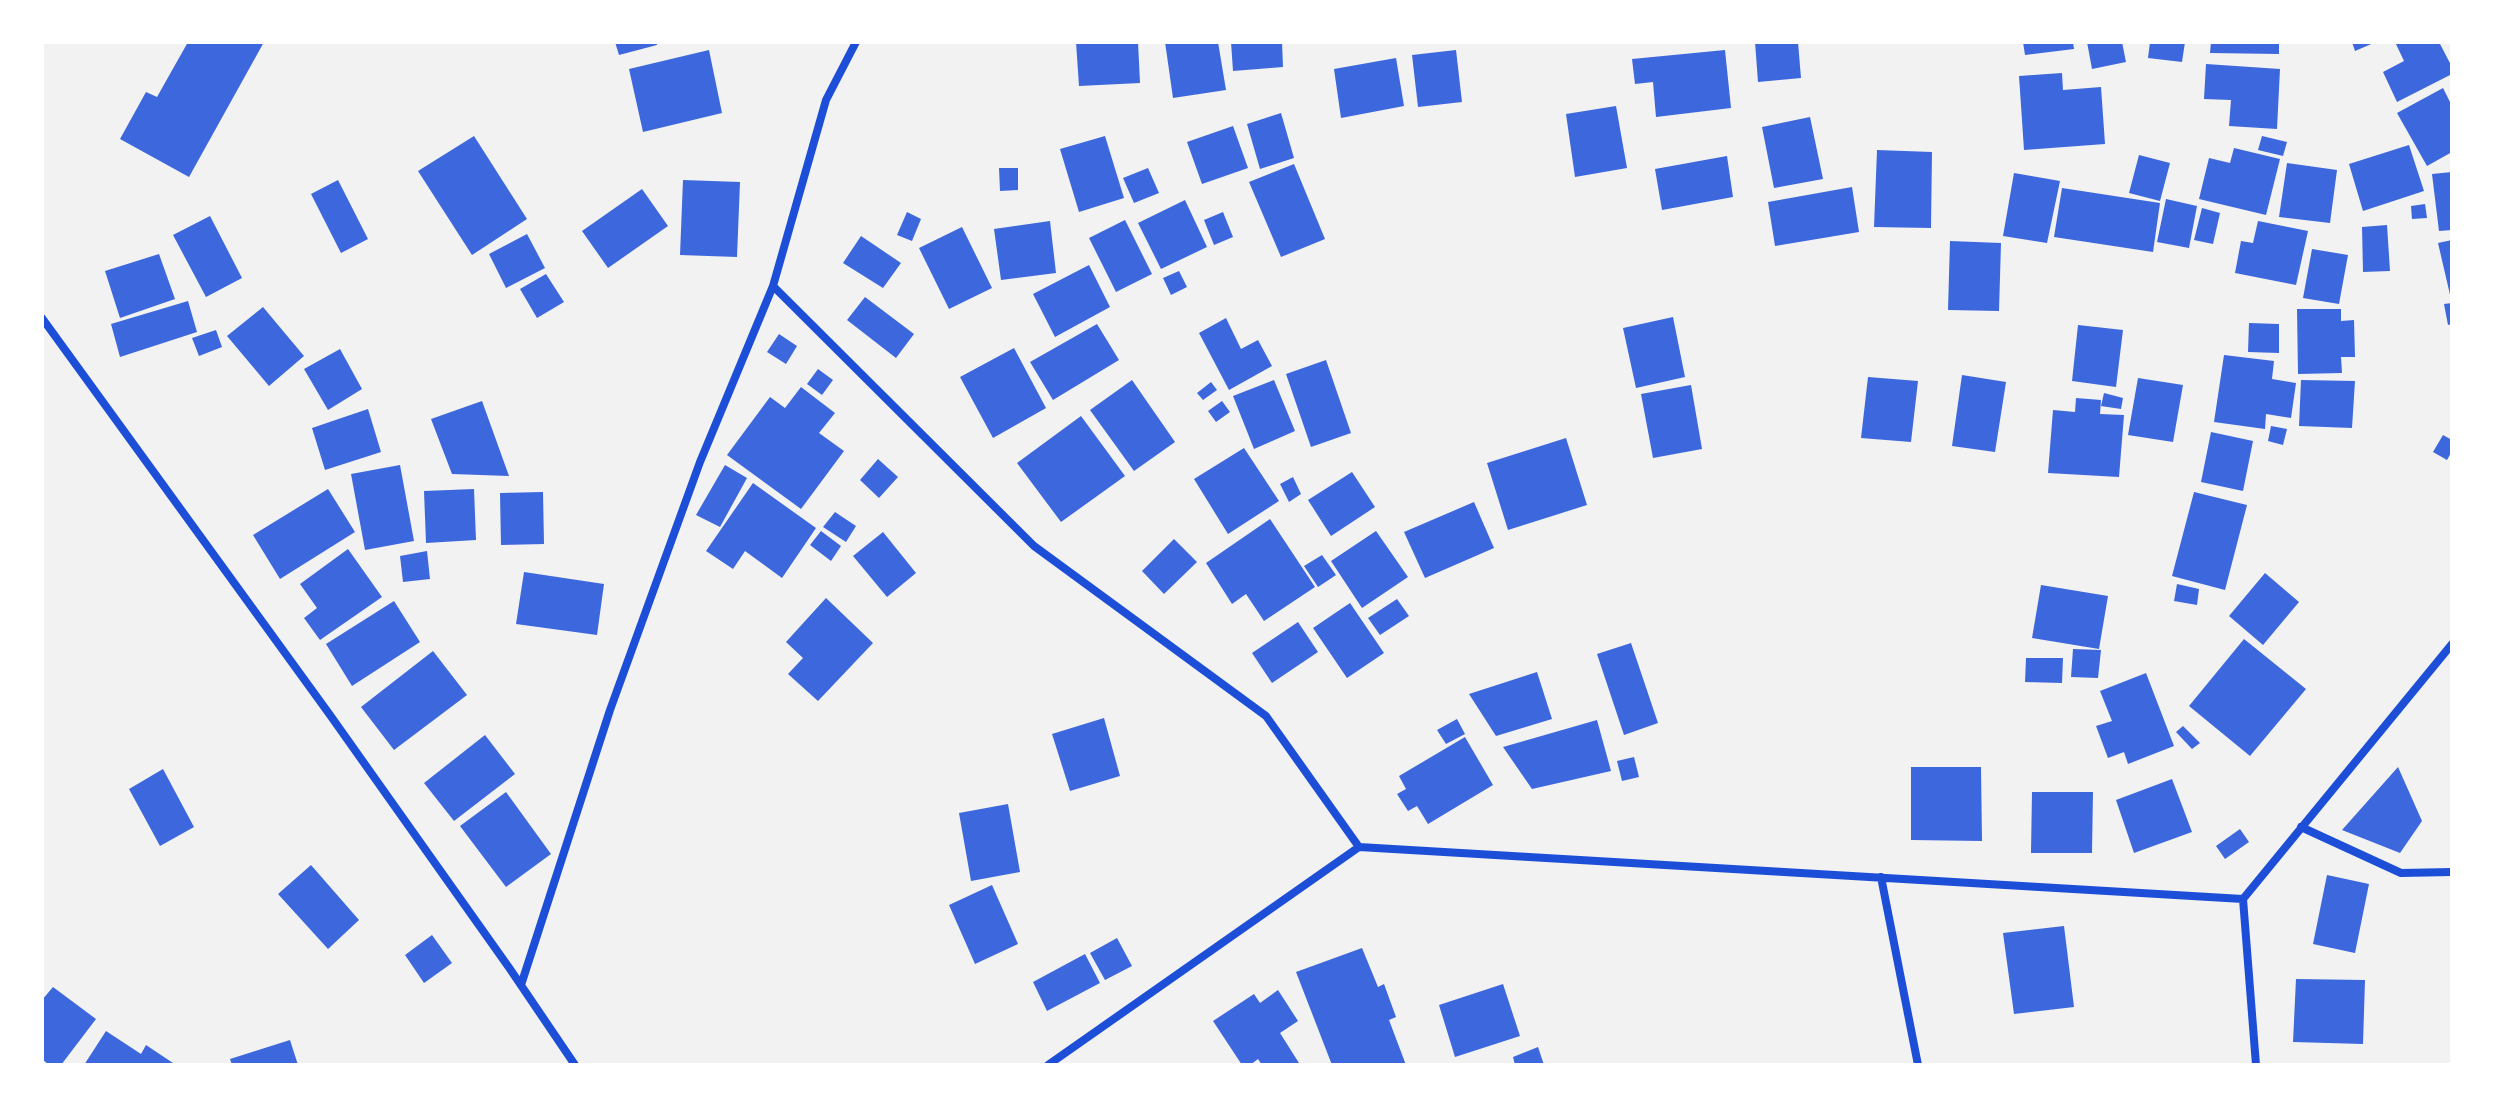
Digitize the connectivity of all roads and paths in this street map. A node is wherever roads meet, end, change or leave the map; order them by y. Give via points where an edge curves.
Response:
1 (856, 42) edge
2 (773, 286) junction
3 (42, 318) edge
4 (2452, 644) edge
5 (2301, 827) junction
6 (1359, 847) junction
7 (2452, 872) edge
8 (1881, 877) junction
9 (2243, 899) junction
10 (521, 985) junction
11 (575, 1065) edge
12 (1048, 1065) edge
13 (1918, 1065) edge
14 (2256, 1065) edge

1 - 2 street via 826,100
2 - 6 street via 1034,546 1266,716
2 - 10 street via 700,462 615,695
3 - 10 street
4 - 5 street
5 - 7 street via 2401,873
5 - 9 street
6 - 8 street
6 - 12 street
8 - 9 street
8 - 13 street
9 - 14 street
10 - 11 street

